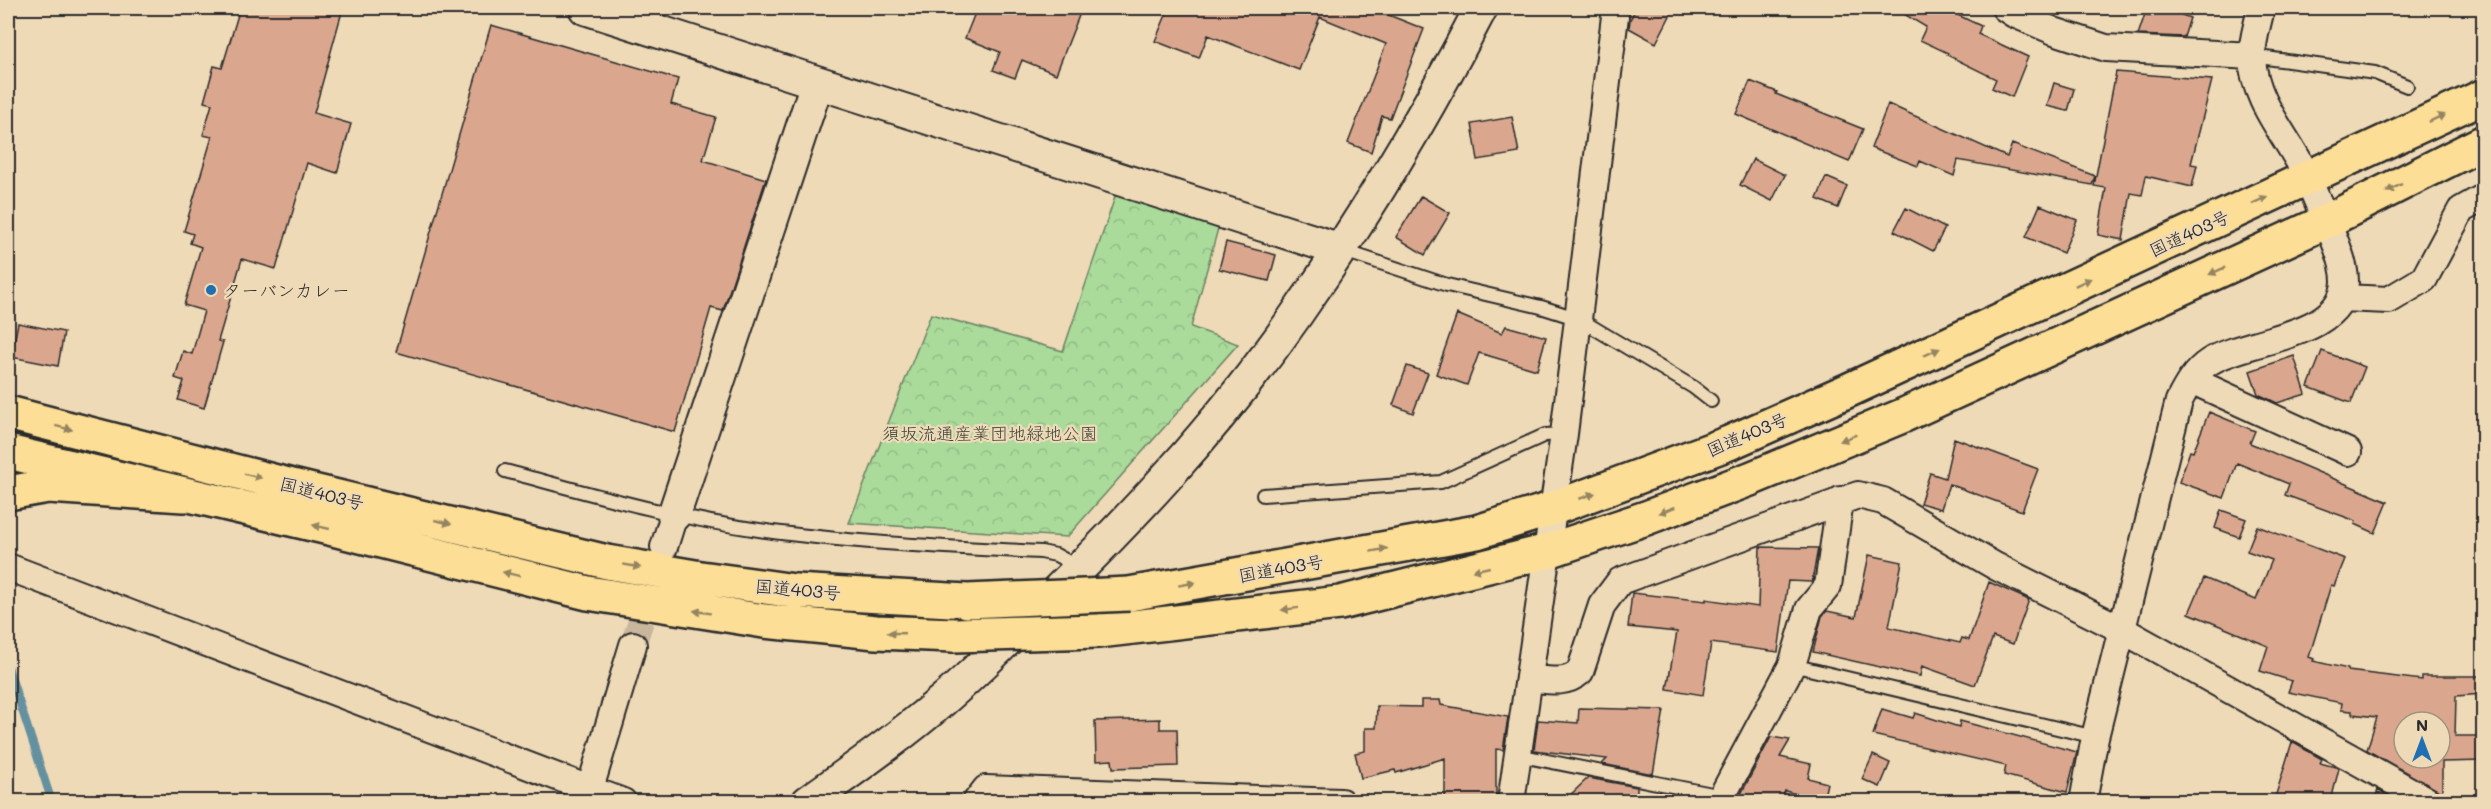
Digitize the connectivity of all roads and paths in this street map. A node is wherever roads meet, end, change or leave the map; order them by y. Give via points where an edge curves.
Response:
1 (585, 8) edge
2 (1481, 8) edge
3 (1616, 8) edge
4 (2005, 8) edge
5 (2261, 8) edge
6 (2252, 56) junction
7 (817, 83) junction
8 (2407, 86) dead end
9 (2484, 96) edge
10 (2484, 142) edge
11 (2308, 177) junction
12 (2484, 197) edge
13 (2325, 222) junction
14 (1341, 250) junction
15 (2342, 298) junction
16 (1579, 319) junction
17 (2194, 376) junction
18 (1711, 401) dead end
19 (8, 413) edge
20 (1564, 434) junction
21 (8, 452) edge
22 (2348, 452) dead end
23 (505, 471) dead end
24 (8, 493) edge
25 (183, 495) junction
26 (1263, 495) dead end
27 (1840, 500) junction
28 (1554, 508) junction
29 (674, 515) junction
30 (664, 547) dead end
31 (1548, 552) junction
32 (8, 567) edge
33 (1081, 568) junction
34 (2121, 629) junction
35 (633, 645) tunnel mouth
36 (1792, 665) junction
37 (1530, 678) junction
38 (2095, 737) junction
39 (1517, 755) junction
40 (588, 795) edge
41 (1720, 799) edge
42 (623, 801) edge
43 (808, 801) edge
44 (976, 801) edge
45 (1341, 801) edge
46 (1511, 801) edge
47 (2083, 801) edge
48 (2430, 801) edge

1 - 7 street
2 - 14 street via 1400,157
3 - 16 street
4 - 6 street via 2054,31 2106,48
5 - 6 street
6 - 8 lane via 2375,73
6 - 11 street via 2260,95
7 - 14 street
7 - 29 street
11 -> 9 highway, 国道403号
10 -> 13 highway, 国道403号
11 - 13 street
28 -> 11 highway, 国道403号 via 1740,438
12 - 15 street via 2461,210 2424,279 2389,300
13 - 15 street via 2342,260
13 -> 31 highway, 国道403号 via 1902,416 1750,479
14 - 16 lane via 1448,285
14 - 33 street via 1295,318 1181,463
15 - 17 street via 2330,315 2310,327 2228,354 2208,363
16 - 18 lane
16 - 20 street
17 - 22 street via 2204,386
17 - 34 street via 2179,401
19 -> 28 highway, 国道403号, bridge via 607,562 795,591 967,601 1129,594 1477,532
20 - 26 lane via 1545,435 1441,482
20 - 28 street
21 - 25 highway, 国道403号
23 - 29 lane
24 - 25 highway via 48,486
31 -> 25 highway, 国道403号, bridge via 1340,603 1099,631 954,635 876,632 764,621 588,593
27 - 34 street via 1858,495 1883,501 1995,566
27 - 36 street via 1828,586 1809,609
27 - 37 street via 1620,581 1602,606 1580,672 1560,681
28 - 31 street
29 - 30 street
29 - 33 lane via 759,530 1041,552
31 - 37 street
32 - 40 street
33 - 43 street via 944,699 872,757
34 - 38 street
34 - 48 street
35 - 40 street
36 - 38 lane
36 - 41 street
37 - 39 street
38 - 47 street
39 - 41 lane
39 - 46 street
40 - 42 street
44 - 45 street via 986,789

